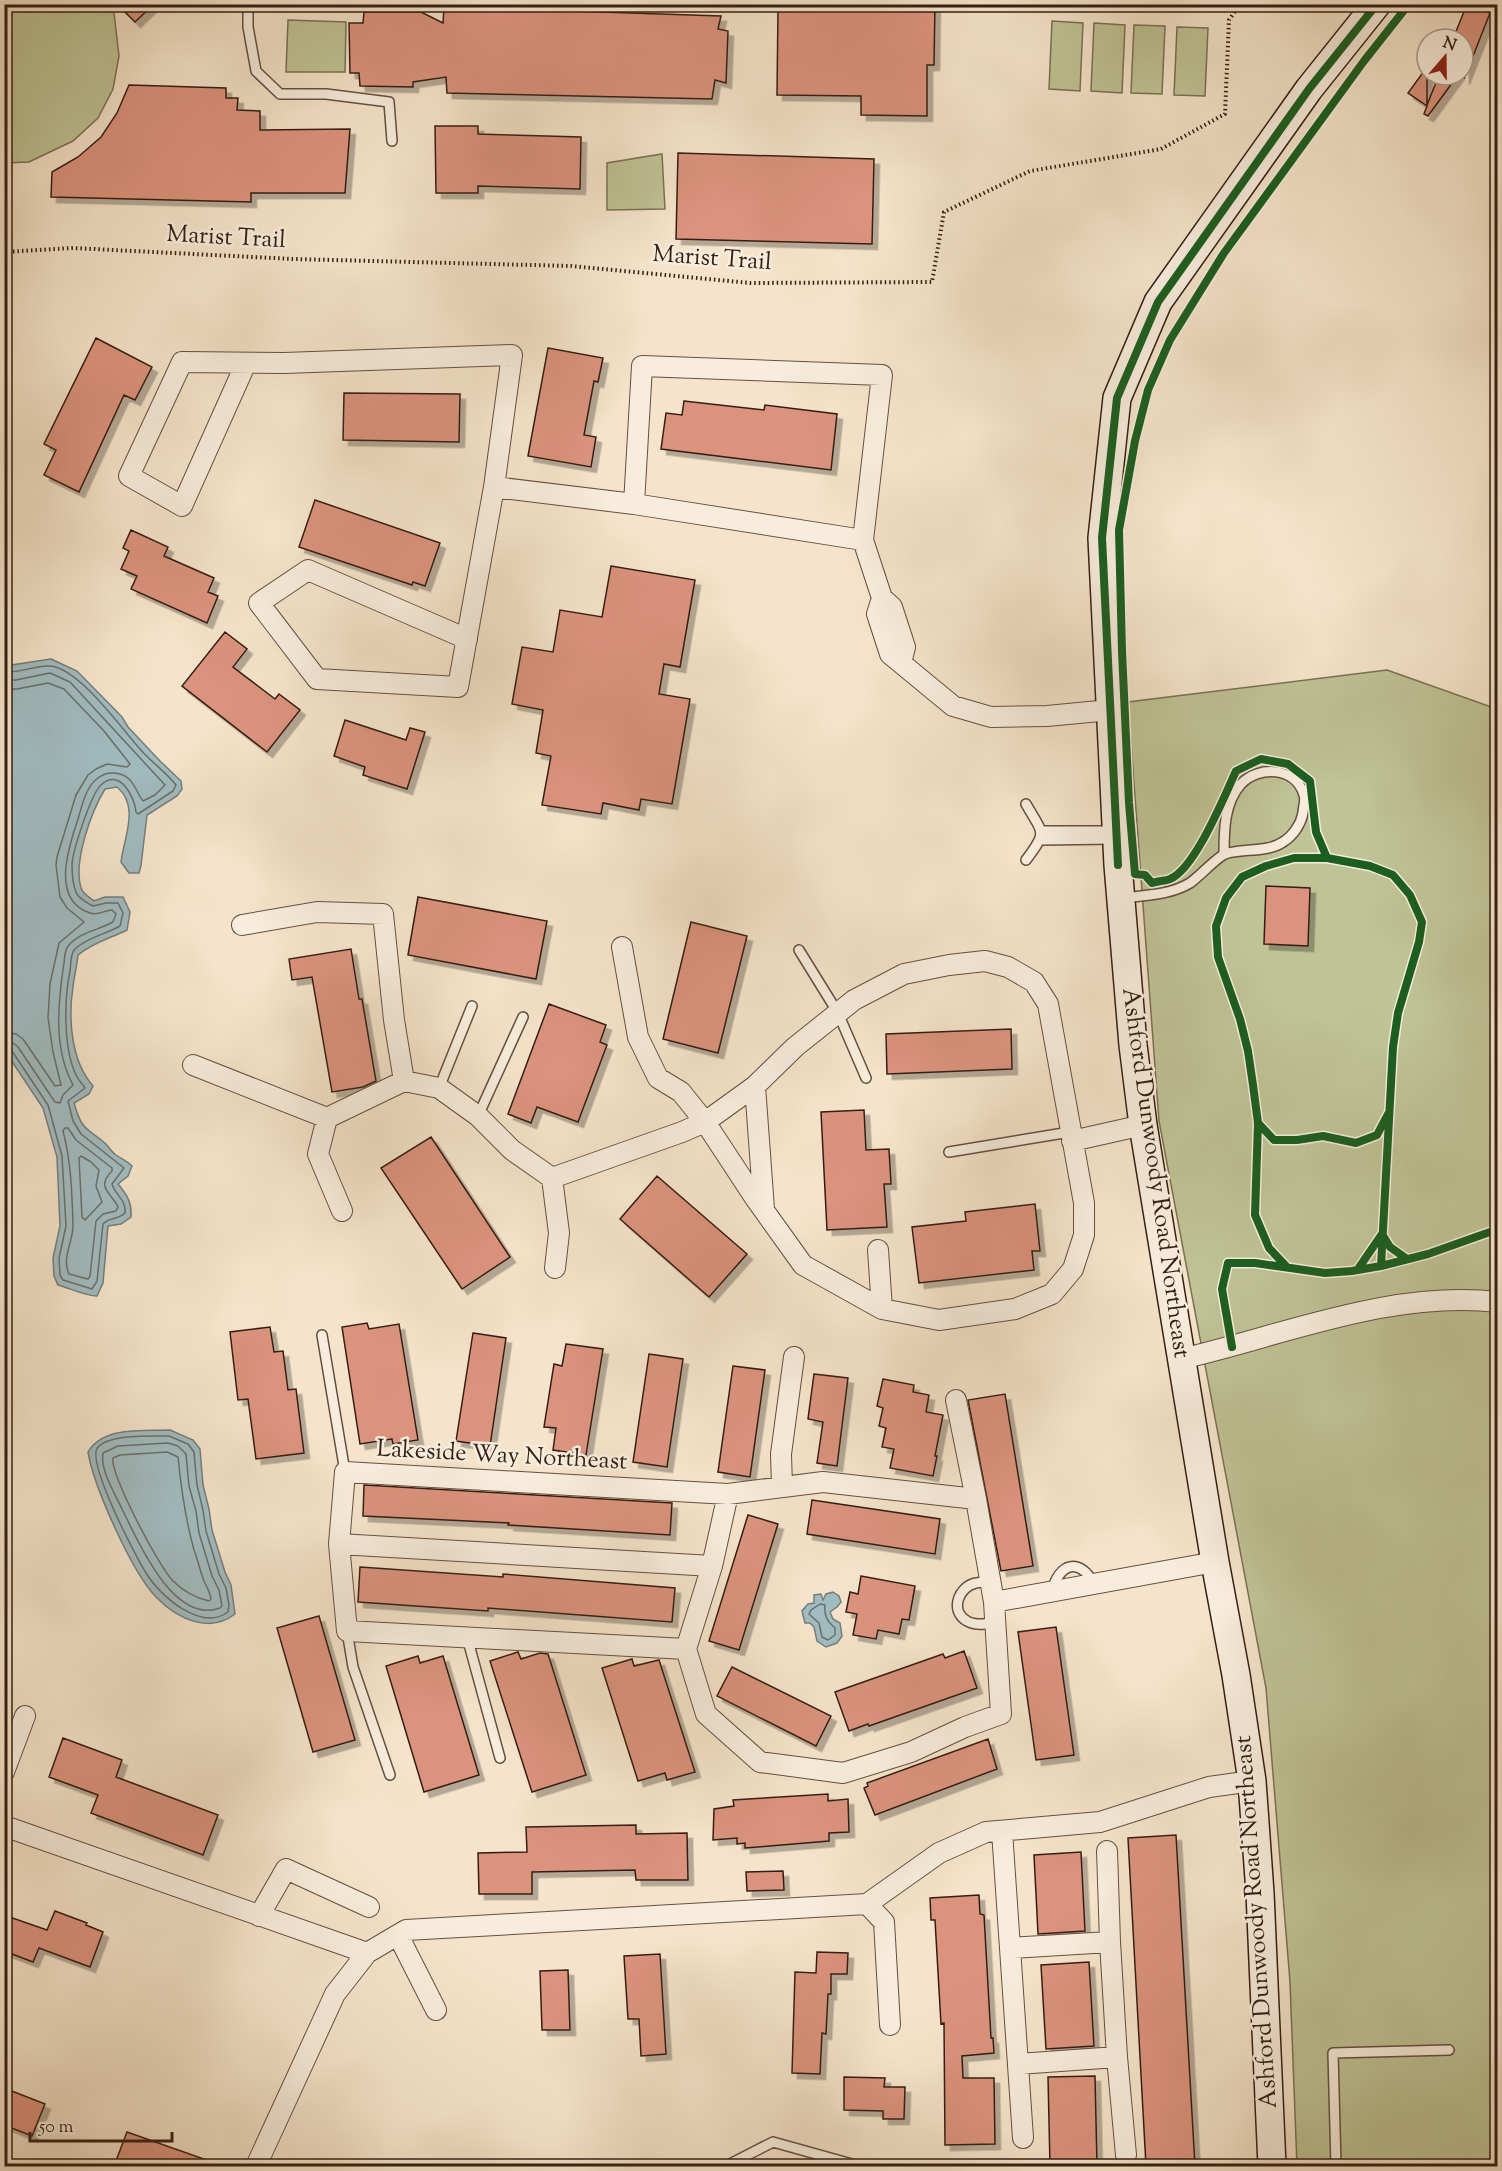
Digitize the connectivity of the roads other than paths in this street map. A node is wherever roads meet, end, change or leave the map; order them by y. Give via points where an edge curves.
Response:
1 (248, 4) edge
2 (1377, 4) edge
3 (392, 141) dead end
4 (246, 363) junction
5 (494, 487) junction
6 (634, 504) junction
7 (863, 540) junction
8 (467, 639) junction
9 (1110, 710) junction
10 (1026, 804) dead end
11 (1117, 835) junction
12 (1041, 836) junction
13 (1224, 854) junction
14 (1026, 860) dead end
15 (1121, 898) junction
16 (242, 925) dead end
17 (622, 947) dead end
18 (799, 950) dead end
19 (472, 1006) dead end
20 (838, 1013) junction
21 (523, 1017) dead end
22 (193, 1065) dead end
23 (866, 1078) dead end
24 (404, 1081) junction
25 (755, 1086) junction
26 (439, 1088) junction
27 (478, 1116) junction
28 (327, 1118) junction
29 (705, 1122) junction
30 (1143, 1125) junction
31 (1071, 1136) junction
32 (949, 1152) dead end
33 (552, 1178) junction
34 (342, 1211) dead end
35 (764, 1212) junction
36 (878, 1250) dead end
37 (555, 1268) dead end
38 (1497, 1302) edge
39 (882, 1310) junction
40 (322, 1335) dead end
41 (794, 1357) dead end
42 (1181, 1359) junction
43 (956, 1400) dead end
44 (345, 1472) junction
45 (782, 1487) junction
46 (728, 1494) junction
47 (976, 1499) junction
48 (339, 1544) junction
49 (1215, 1562) junction
50 (712, 1566) junction
51 (990, 1582) junction
52 (994, 1602) junction
53 (995, 1623) junction
54 (347, 1631) junction
55 (467, 1637) junction
56 (686, 1649) junction
57 (25, 1716) dead end
58 (500, 1758) dead end
59 (4, 1772) edge
60 (390, 1775) dead end
61 (1252, 1781) junction
62 (4, 1826) edge
63 (1002, 1831) junction
64 (1107, 1851) dead end
65 (867, 1904) junction
66 (369, 1907) dead end
67 (259, 1916) junction
68 (398, 1935) junction
69 (1110, 1942) junction
70 (1010, 1948) junction
71 (367, 1953) junction
72 (436, 2010) dead end
73 (890, 2025) dead end
74 (1449, 2050) dead end
75 (1117, 2057) junction
76 (1018, 2064) junction
77 (1023, 2138) dead end
78 (1126, 2155) dead end
79 (256, 2166) edge
80 (726, 2166) edge
81 (859, 2166) edge
82 (1272, 2166) edge
83 (1336, 2166) edge
84 (1364, 2166) edge
85 (1382, 2166) edge

1 - 3 lane via 256,71 280,94 326,94 389,102
2 - 9 main road, Ashford Dunwoody Road Northeast via 1309,89 1158,302 1117,398 1101,538
4 - 4 street via 182,362 129,476 182,506
4 - 5 street via 512,355
5 - 6 street
5 - 8 street
6 - 7 street
6 - 7 street via 642,366 882,375
7 - 9 street via 882,598 877,614 890,654 953,706 991,717
8 - 8 street via 458,687 317,680 259,603 308,570
9 - 11 main road, Ashford Dunwoody Road Northeast
10 - 12 lane
11 - 12 lane
11 - 15 main road, Ashford Dunwoody Road Northeast
12 - 14 lane
13 - 13 lane via 1256,851 1283,842 1301,823 1305,796 1296,781 1276,770 1258,773 1241,784 1230,804 1224,828
13 - 15 lane via 1188,884 1164,893
15 - 30 main road, Ashford Dunwoody Road Northeast
16 - 24 street via 317,912 383,914
17 - 29 street via 638,1037 658,1078 681,1092
18 - 20 lane
19 - 26 lane
20 - 23 lane
20 - 25 street
20 - 31 street via 854,1000 904,974 985,961 1008,967 1034,982 1048,1004
21 - 27 lane
22 - 28 street
24 - 26 street
24 - 28 street
25 - 29 street
25 - 35 street
26 - 27 street
27 - 33 street via 512,1150
28 - 34 street via 318,1154
29 - 33 street
29 - 35 street
30 - 31 street
30 - 42 main road, Ashford Dunwoody Road Northeast
31 - 32 lane
31 - 39 street via 1084,1203 1084,1235 1073,1269 1052,1294 1016,1309 939,1320
33 - 37 street via 559,1233
35 - 39 street via 803,1265
36 - 39 street
38 - 42 street via 1404,1304
40 - 44 lane
41 - 45 street via 781,1454
42 - 49 main road, Ashford Dunwoody Road Northeast
43 - 47 street
44 - 46 street, Lakeside Way Northeast
44 - 48 street, Lakeside Way Northeast
45 - 46 street, Lakeside Way Northeast
45 - 47 street, Lakeside Way Northeast via 823,1482
46 - 50 street
47 - 51 street
48 - 50 street
48 - 54 street, Lakeside Way Northeast
49 - 52 street
49 - 61 main road, Ashford Dunwoody Road Northeast
50 - 56 street
51 - 52 street
51 - 53 lane via 963,1589 957,1609 968,1622
52 - 53 street
53 - 56 street via 1001,1714 911,1752 843,1773 760,1762 706,1714
54 - 55 street
54 - 60 lane via 353,1667
55 - 56 street
55 - 58 lane
57 - 59 street
61 - 63 street via 1209,1787 1100,1822
61 - 82 main road, Ashford Dunwoody Road Northeast
62 - 67 street
63 - 65 street via 986,1832 939,1853
63 - 70 street
64 - 69 street
65 - 68 street via 406,1930
65 - 73 street via 884,1922
66 - 67 street via 286,1869
67 - 71 street
68 - 71 street
68 - 72 street
69 - 70 street
69 - 75 street
70 - 76 street
71 - 79 street via 335,1994
74 - 83 lane via 1332,2053
75 - 76 street
75 - 78 street
76 - 77 street
80 - 81 lane via 773,2142
84 - 85 lane

